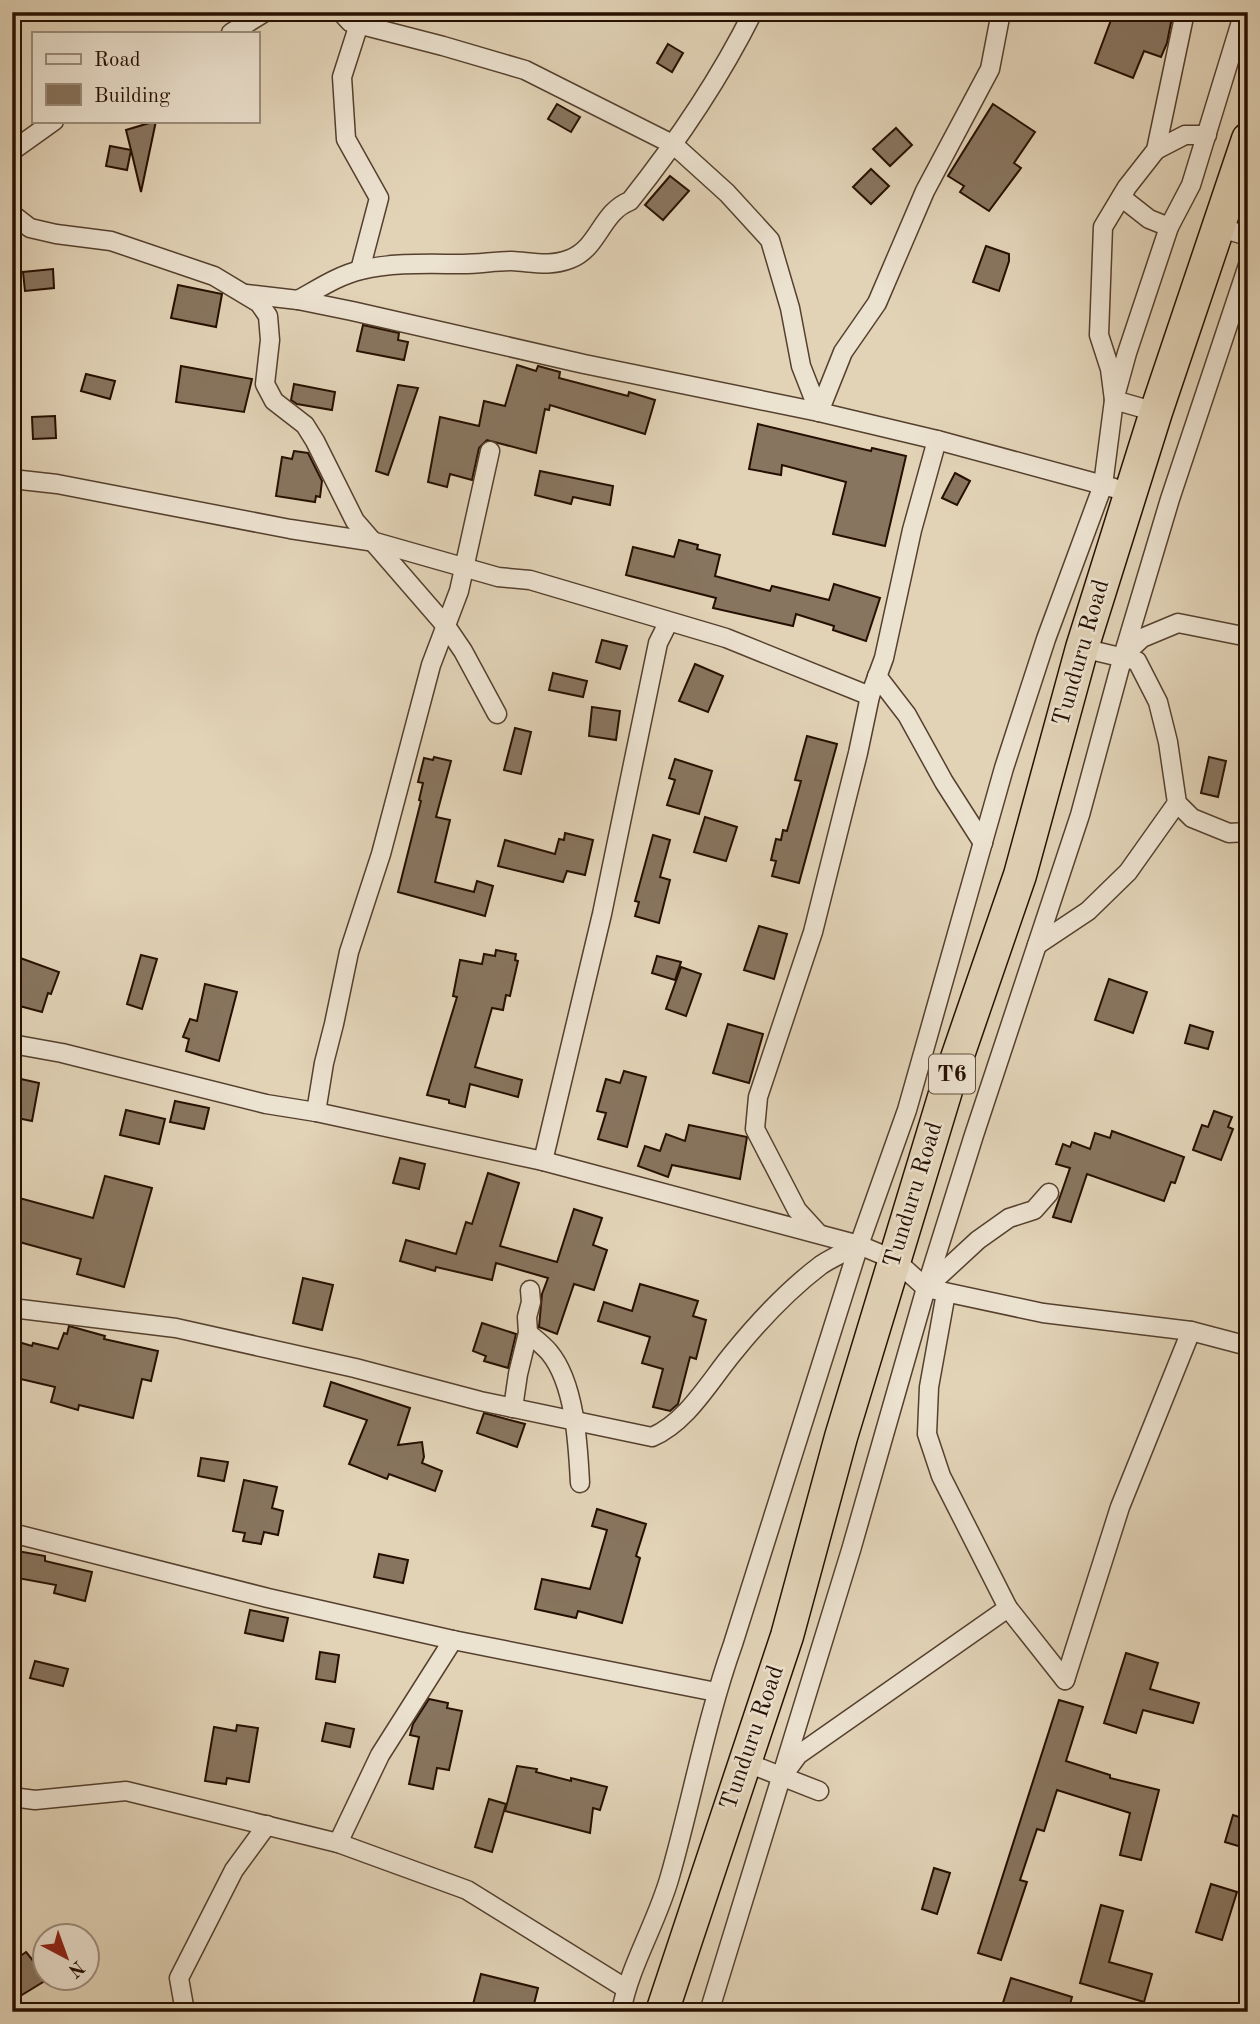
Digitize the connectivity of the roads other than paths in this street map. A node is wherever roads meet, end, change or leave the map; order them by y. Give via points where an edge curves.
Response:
1 (264, 12) edge
2 (341, 12) edge
3 (753, 12) edge
4 (1001, 12) edge
5 (1185, 12) edge
6 (1244, 12) edge
7 (359, 24) junction
8 (233, 32) edge
9 (53, 122) edge
10 (1207, 135) junction
11 (1248, 139) edge
12 (674, 145) junction
13 (1156, 150) junction
14 (12, 152) edge
15 (1121, 197) junction
16 (12, 214) edge
17 (1217, 227) junction
18 (1170, 228) junction
19 (1248, 236) edge
20 (1248, 265) edge
21 (360, 270) junction
22 (246, 294) junction
23 (299, 300) junction
24 (1114, 400) junction
25 (819, 412) junction
26 (1156, 412) junction
27 (937, 440) junction
28 (490, 450) dead end
29 (12, 479) edge
30 (1117, 489) junction
31 (374, 542) junction
32 (463, 568) junction
33 (668, 623) junction
34 (446, 626) junction
35 (1248, 637) edge
36 (1082, 648) junction
37 (1123, 656) junction
38 (877, 676) junction
39 (870, 696) junction
40 (497, 714) dead end
41 (1177, 803) junction
42 (1248, 832) edge
43 (983, 843) junction
44 (1037, 945) junction
45 (12, 1044) edge
46 (316, 1112) junction
47 (543, 1161) junction
48 (1049, 1193) dead end
49 (819, 1234) junction
50 (859, 1245) junction
51 (895, 1259) junction
52 (926, 1288) junction
53 (530, 1290) dead end
54 (946, 1293) junction
55 (12, 1308) edge
56 (1191, 1331) junction
57 (528, 1333) junction
58 (1248, 1346) edge
59 (513, 1408) junction
60 (575, 1421) junction
61 (580, 1483) dead end
62 (12, 1533) edge
63 (1008, 1608) junction
64 (453, 1640) junction
65 (716, 1692) junction
66 (746, 1762) junction
67 (782, 1776) junction
68 (819, 1791) dead end
69 (12, 1797) edge
70 (267, 1825) junction
71 (338, 1843) junction
72 (625, 1989) junction
73 (185, 2012) edge
74 (621, 2012) edge
75 (662, 2012) edge
76 (709, 2012) edge

1 - 8 street
2 - 7 street
3 - 12 street
4 - 25 street via 989,69 925,191 877,303 843,352
5 - 13 street
6 - 10 street
7 - 12 street via 525,70
7 - 21 street via 342,77 346,139 379,198
9 - 14 street
10 - 13 street via 1185,135
10 - 18 street via 1191,185
11 - 17 highway, Tunduru Road / T6
12 - 21 street via 630,201 604,223 588,249 570,260 544,265 511,261
12 - 25 street via 770,240 802,366
13 - 15 street
15 - 18 street via 1149,219
15 - 24 street via 1103,227 1099,335
16 - 22 street via 30,228 111,241 214,276
17 - 19 street
17 - 26 highway, Tunduru Road / T6
18 - 24 street
20 - 37 street
21 - 23 street
22 - 23 street
22 - 31 street via 268,316 265,384 274,401 305,425 349,511
23 - 25 street
24 - 26 street
24 - 30 street
25 - 27 street
26 - 30 highway, Tunduru Road / T6
27 - 30 street
27 - 38 street
28 - 32 street
29 - 31 street
30 - 36 highway, Tunduru Road / T6
30 - 43 street via 1046,639
31 - 32 street
31 - 34 street
32 - 33 street via 530,580
32 - 34 street
33 - 39 street via 726,639
33 - 47 street via 659,643 605,902
34 - 40 street
34 - 46 street via 349,952
35 - 37 street via 1178,622 1142,638
36 - 37 street
36 - 51 highway, Tunduru Road / T6 via 1020,875 948,1084
37 - 41 street via 1137,661 1157,702
37 - 44 street via 1080,815
38 - 39 street
38 - 43 street via 907,715
39 - 49 street via 813,932 758,1097 755,1129 797,1210
41 - 42 street via 1192,818 1229,833
41 - 44 street via 1128,872 1088,911
43 - 50 street via 907,1110
44 - 52 street
45 - 46 street
46 - 47 street
47 - 49 street
48 - 52 street via 1034,1210 1009,1218 978,1240
49 - 50 street
50 - 51 street
50 - 60 street via 823,1264 784,1297 667,1430 652,1437
50 - 65 street
51 - 52 street
51 - 66 highway, Tunduru Road / T6 via 787,1636
52 - 54 street
52 - 67 street
53 - 57 street
54 - 56 street via 1043,1313
54 - 63 street via 929,1387 927,1434 941,1476
55 - 59 street via 176,1328
56 - 58 street
56 - 63 street via 1120,1507 1065,1680
57 - 59 street
57 - 60 street via 562,1372
59 - 60 street
60 - 61 street
62 - 64 street
63 - 67 street via 798,1755
64 - 65 street
64 - 71 street via 380,1755
65 - 72 street via 669,1880
66 - 67 street
66 - 75 highway, Tunduru Road / T6
67 - 68 street
67 - 76 street
69 - 70 street via 35,1800 126,1791
70 - 71 street
70 - 73 street via 234,1870 179,1979
71 - 72 street via 467,1890
72 - 74 street

